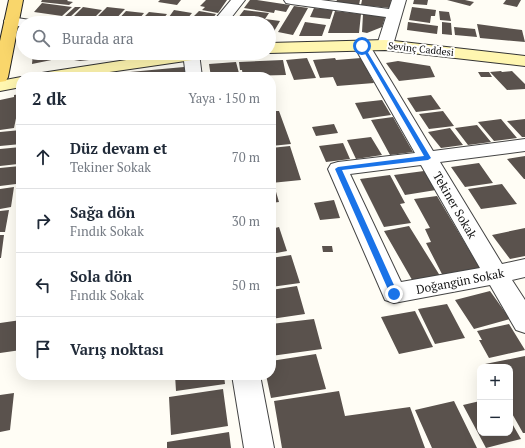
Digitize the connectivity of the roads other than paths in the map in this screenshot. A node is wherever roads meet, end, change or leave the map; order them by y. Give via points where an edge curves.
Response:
1 (16, 0) edge
2 (238, 0) edge
3 (291, 0) edge
4 (399, 0) edge
5 (394, 14) junction
6 (17, 16) edge
7 (225, 16) edge
8 (16, 28) edge
9 (385, 45) junction
10 (362, 46) junction
11 (276, 48) edge
12 (153, 60) edge
13 (191, 60) edge
14 (525, 60) edge
15 (79, 72) edge
16 (193, 72) edge
17 (0, 77) edge
18 (16, 83) edge
19 (0, 86) edge
20 (525, 145) edge
21 (428, 158) junction
22 (525, 268) edge
23 (496, 275) junction
24 (525, 322) edge
25 (247, 380) edge
26 (259, 448) edge

1 - 6 main road
2 - 7 street
3 - 5 street
4 - 5 street
5 - 9 street
8 - 17 main road
9 - 10 main road, Sevinç Caddesi
9 - 14 main road, Sevinç Caddesi
10 - 11 main road, Sevinç Caddesi
10 - 21 street, Tekiner Sokak
12 - 15 main road
13 - 16 street
18 - 19 main road
20 - 21 street
21 - 23 street, Tekiner Sokak
21 - 23 street, Doğangün Sokak via 338,169 394,294
22 - 23 street, Doğangün Sokak
23 - 24 street, Tekiner Sokak
25 - 26 street

